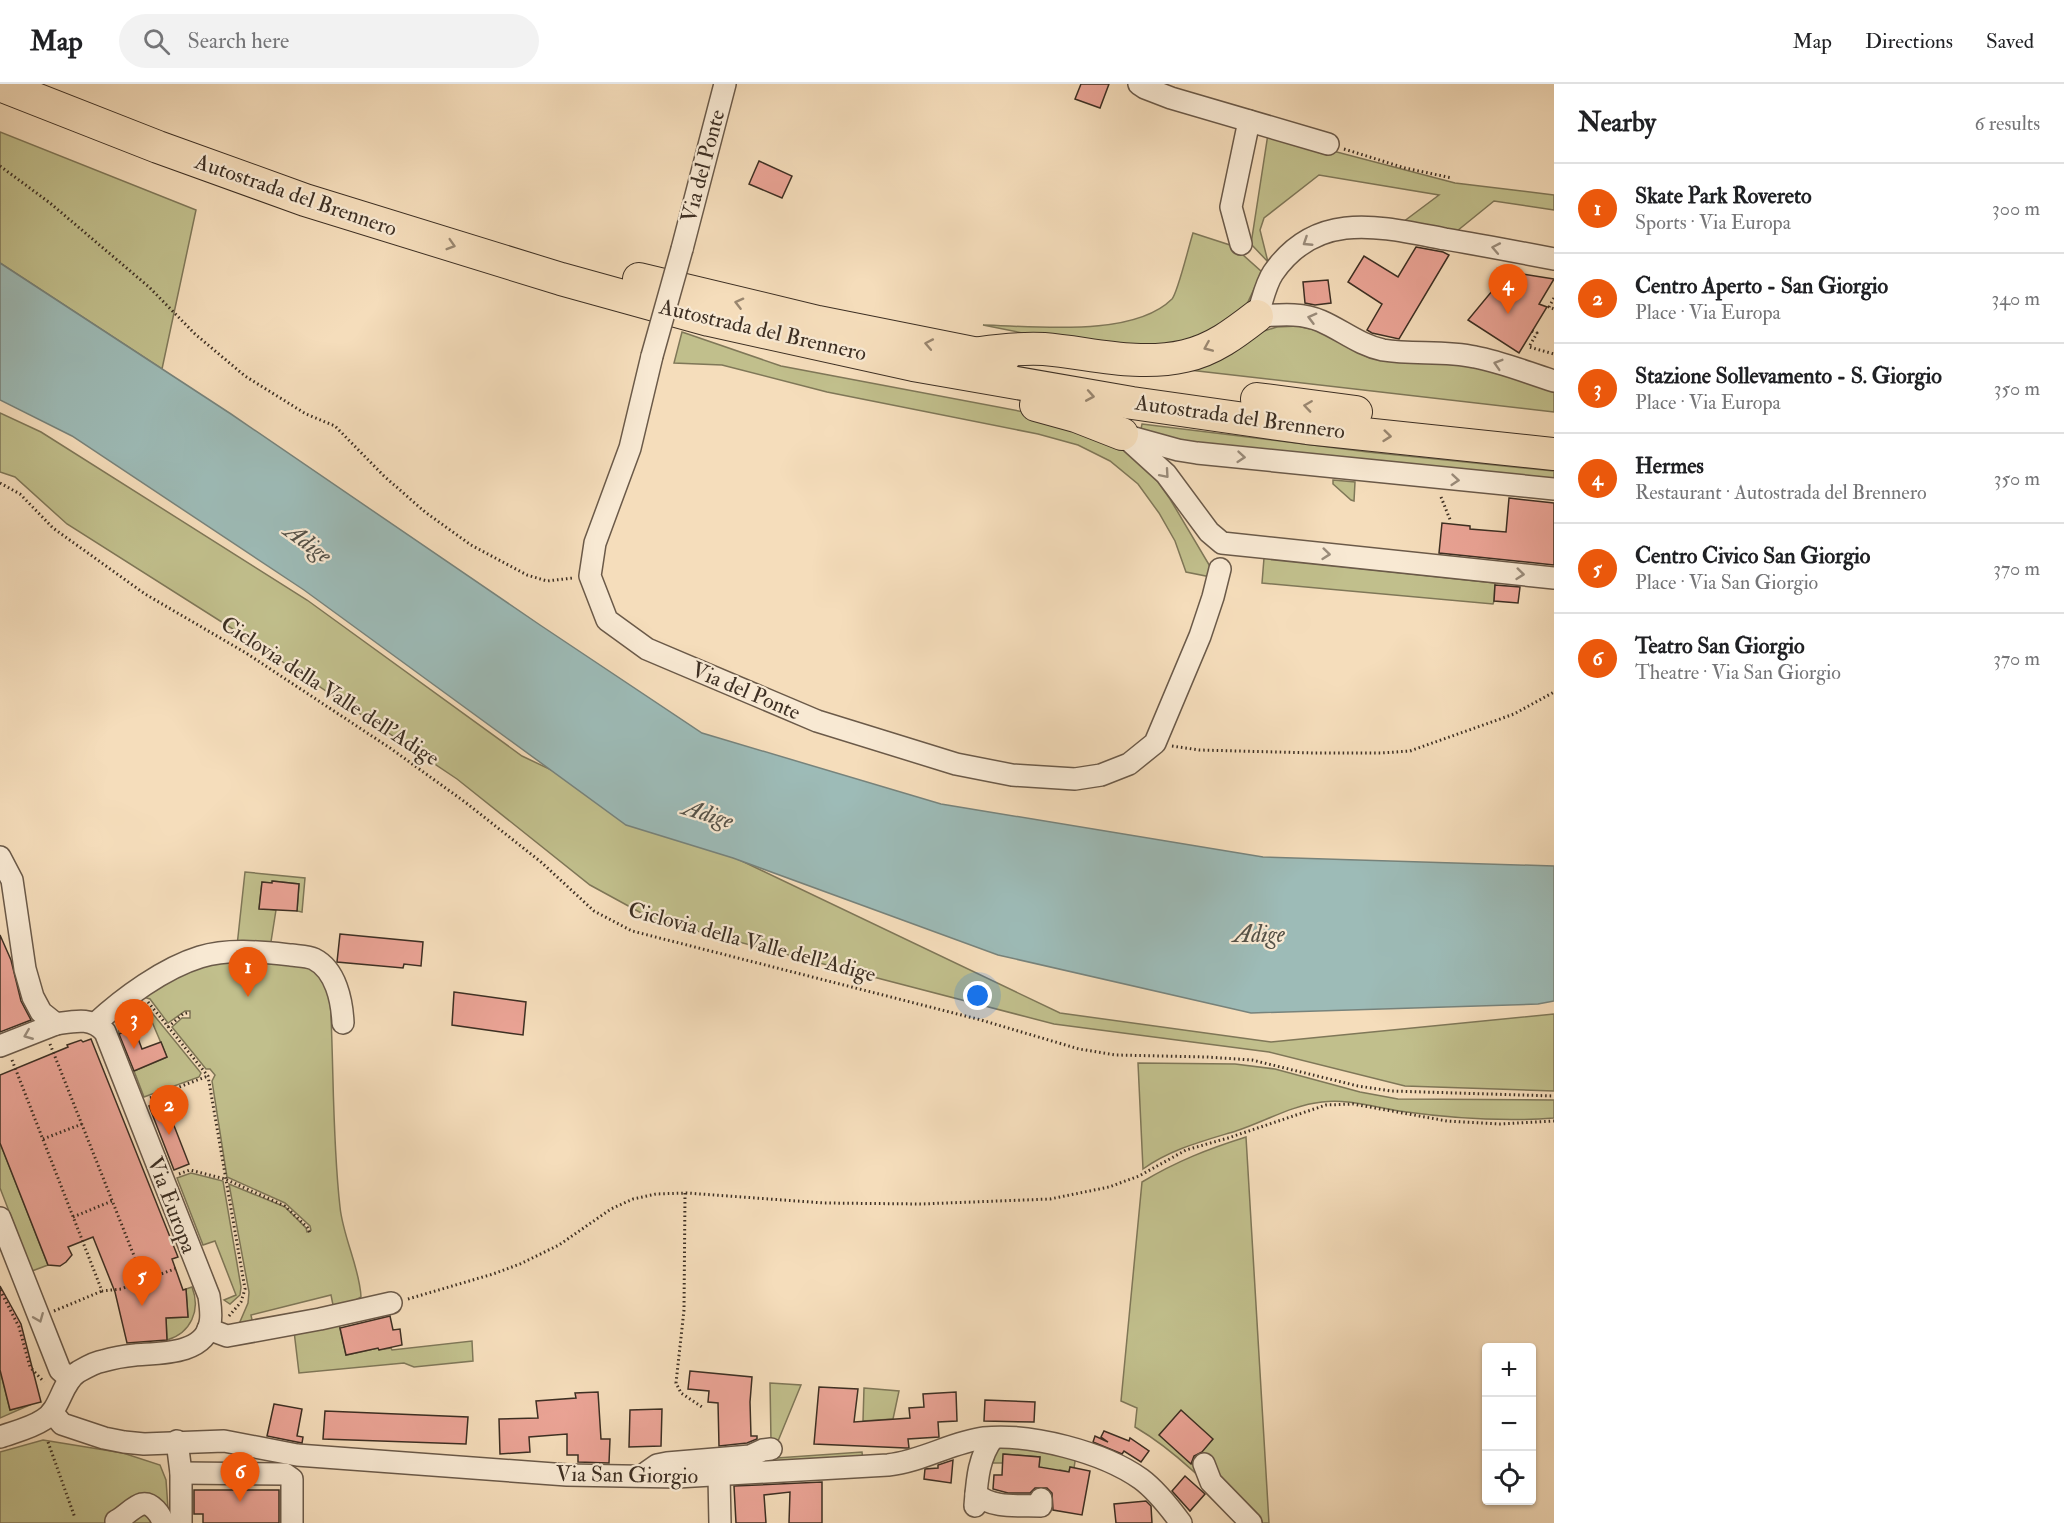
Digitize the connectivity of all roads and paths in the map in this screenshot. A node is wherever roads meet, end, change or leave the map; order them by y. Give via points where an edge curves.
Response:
1 (50, 84) edge
2 (725, 84) edge
3 (1139, 84) edge
4 (0, 85) edge
5 (1250, 121) junction
6 (1328, 144) joint
7 (0, 166) edge
8 (1452, 178) dead end
9 (1241, 244) dead end
10 (1554, 259) edge
11 (1554, 298) edge
12 (1554, 309) edge
13 (1257, 316) junction
14 (1532, 331) dead end
15 (974, 353) junction
16 (1554, 354) edge
17 (914, 365) junction
18 (1554, 381) edge
19 (1554, 433) edge
20 (1122, 434) junction
21 (1554, 454) edge
22 (0, 483) edge
23 (1554, 489) edge
24 (1441, 497) dead end
25 (1451, 522) dead end
26 (1220, 569) dead end
27 (590, 576) junction
28 (1554, 578) edge
29 (1554, 692) edge
30 (1155, 742) junction
31 (0, 856) edge
32 (119, 1002) junction
33 (190, 1012) dead end
34 (96, 1023) junction
35 (343, 1023) dead end
36 (50, 1026) junction
37 (168, 1027) junction
38 (3, 1045) edge
39 (208, 1076) junction
40 (1554, 1096) edge
41 (143, 1101) dead end
42 (1554, 1121) edge
43 (82, 1124) junction
44 (43, 1139) junction
45 (172, 1176) dead end
46 (225, 1179) junction
47 (685, 1193) junction
48 (112, 1201) junction
49 (74, 1217) junction
50 (0, 1218) edge
51 (310, 1234) dead end
52 (177, 1268) dead end
53 (144, 1281) junction
54 (0, 1290) edge
55 (102, 1291) junction
56 (391, 1303) joint
57 (46, 1314) dead end
58 (216, 1323) junction
59 (70, 1380) junction
60 (49, 1388) dead end
61 (702, 1407) dead end
62 (52, 1412) junction
63 (0, 1437) edge
64 (993, 1438) junction
65 (177, 1441) junction
66 (48, 1442) dead end
67 (771, 1449) dead end
68 (1204, 1464) dead end
69 (181, 1473) junction
70 (718, 1476) junction
71 (643, 1477) junction
72 (1041, 1499) dead end
73 (184, 1517) edge
74 (75, 1518) dead end
75 (116, 1521) dead end
76 (163, 1523) edge
77 (292, 1523) edge
78 (720, 1523) edge
79 (1181, 1523) edge
80 (1251, 1523) edge

15 -> 1 highway, Autostrada del Brennero via 818,322 596,268 314,180 164,129
2 - 27 street, Via del Ponte, bridge via 630,448 595,543
3 - 5 street via 1171,98
4 -> 17 highway, Autostrada del Brennero via 305,200 429,239 709,320
5 - 6 street
5 - 9 street via 1231,207
6 - 8 path
7 - 27 path via 149,287 195,334 245,376 306,414 335,426 424,512 462,539 526,575 547,581
10 -> 13 street via 1394,229 1347,227 1314,236 1291,252 1272,274
11 - 12 path via 1549,307
13 -> 15 highway via 1222,341 1186,356 1166,359 1142,361 1015,348
18 -> 13 street via 1475,357 1368,346 1308,316
14 - 16 path via 1537,333 1529,347
19 -> 15 highway, Autostrada del Brennero via 1206,392
17 - 20 highway via 972,392 1044,407
17 -> 21 highway, Autostrada del Brennero via 1132,403 1307,428
20 -> 23 street via 1197,453
20 -> 28 street via 1166,474 1209,532 1222,543
22 - 40 path, Ciclovia della Valle dell'Adige via 20,494 53,528 145,594 246,652 390,748 541,862 594,911 632,931 981,1020 1079,1049 1116,1055 1252,1060 1390,1092
24 - 25 path
26 - 30 street via 1200,636
27 - 30 street, Via del Ponte via 607,620 648,649 817,721 956,764 1012,775 1075,779 1101,775 1129,764
29 - 30 path via 1514,714 1410,751 1199,750
31 - 36 street via 12,880 24,969 33,997
32 - 34 street
32 - 35 street via 200,957 245,951 270,953 313,958 323,966 338,990
32 - 37 path via 148,1002
33 - 37 path
34 - 36 street
34 - 58 street, Via Europa via 105,1032 209,1296
36 -> 38 street
36 - 43 path
37 - 39 path
38 - 44 path
39 - 41 path
39 - 46 path
42 - 47 path via 1448,1121 1353,1104 1326,1105 1186,1150 1109,1187 1050,1199 824,1203
43 - 44 path
43 - 48 path
44 - 49 path
45 - 46 path via 190,1170
46 - 51 path via 285,1206
46 - 58 path via 245,1289 241,1302
47 - 56 path via 633,1199 611,1209 560,1245 520,1264
47 - 61 path via 684,1310 676,1383 681,1393
48 - 49 path
48 - 53 path
49 - 55 path
50 -> 59 street via 60,1371
52 - 53 path
53 - 55 path
54 - 60 path via 19,1327 30,1367
55 - 57 path
56 - 58 street via 227,1336
58 - 59 street via 183,1350 100,1361 75,1373
59 - 62 street
62 - 63 street via 44,1420
62 - 65 street, Via San Giorgio via 62,1424 104,1438 144,1444
64 - 70 street, Via San Giorgio via 899,1464
64 - 72 street via 980,1464 975,1500 1041,1506
64 - 79 street, Via San Giorgio via 1012,1436 1043,1441 1101,1458 1142,1480
65 - 69 street
65 - 71 street, Via San Giorgio via 224,1441 297,1455 454,1468
66 - 74 path
67 - 71 street via 750,1456 657,1465
68 - 80 street via 1211,1482
69 - 73 street
69 - 77 street via 285,1474 292,1479
70 - 71 street, Via San Giorgio
70 - 78 street
75 - 76 street via 141,1504 156,1510

